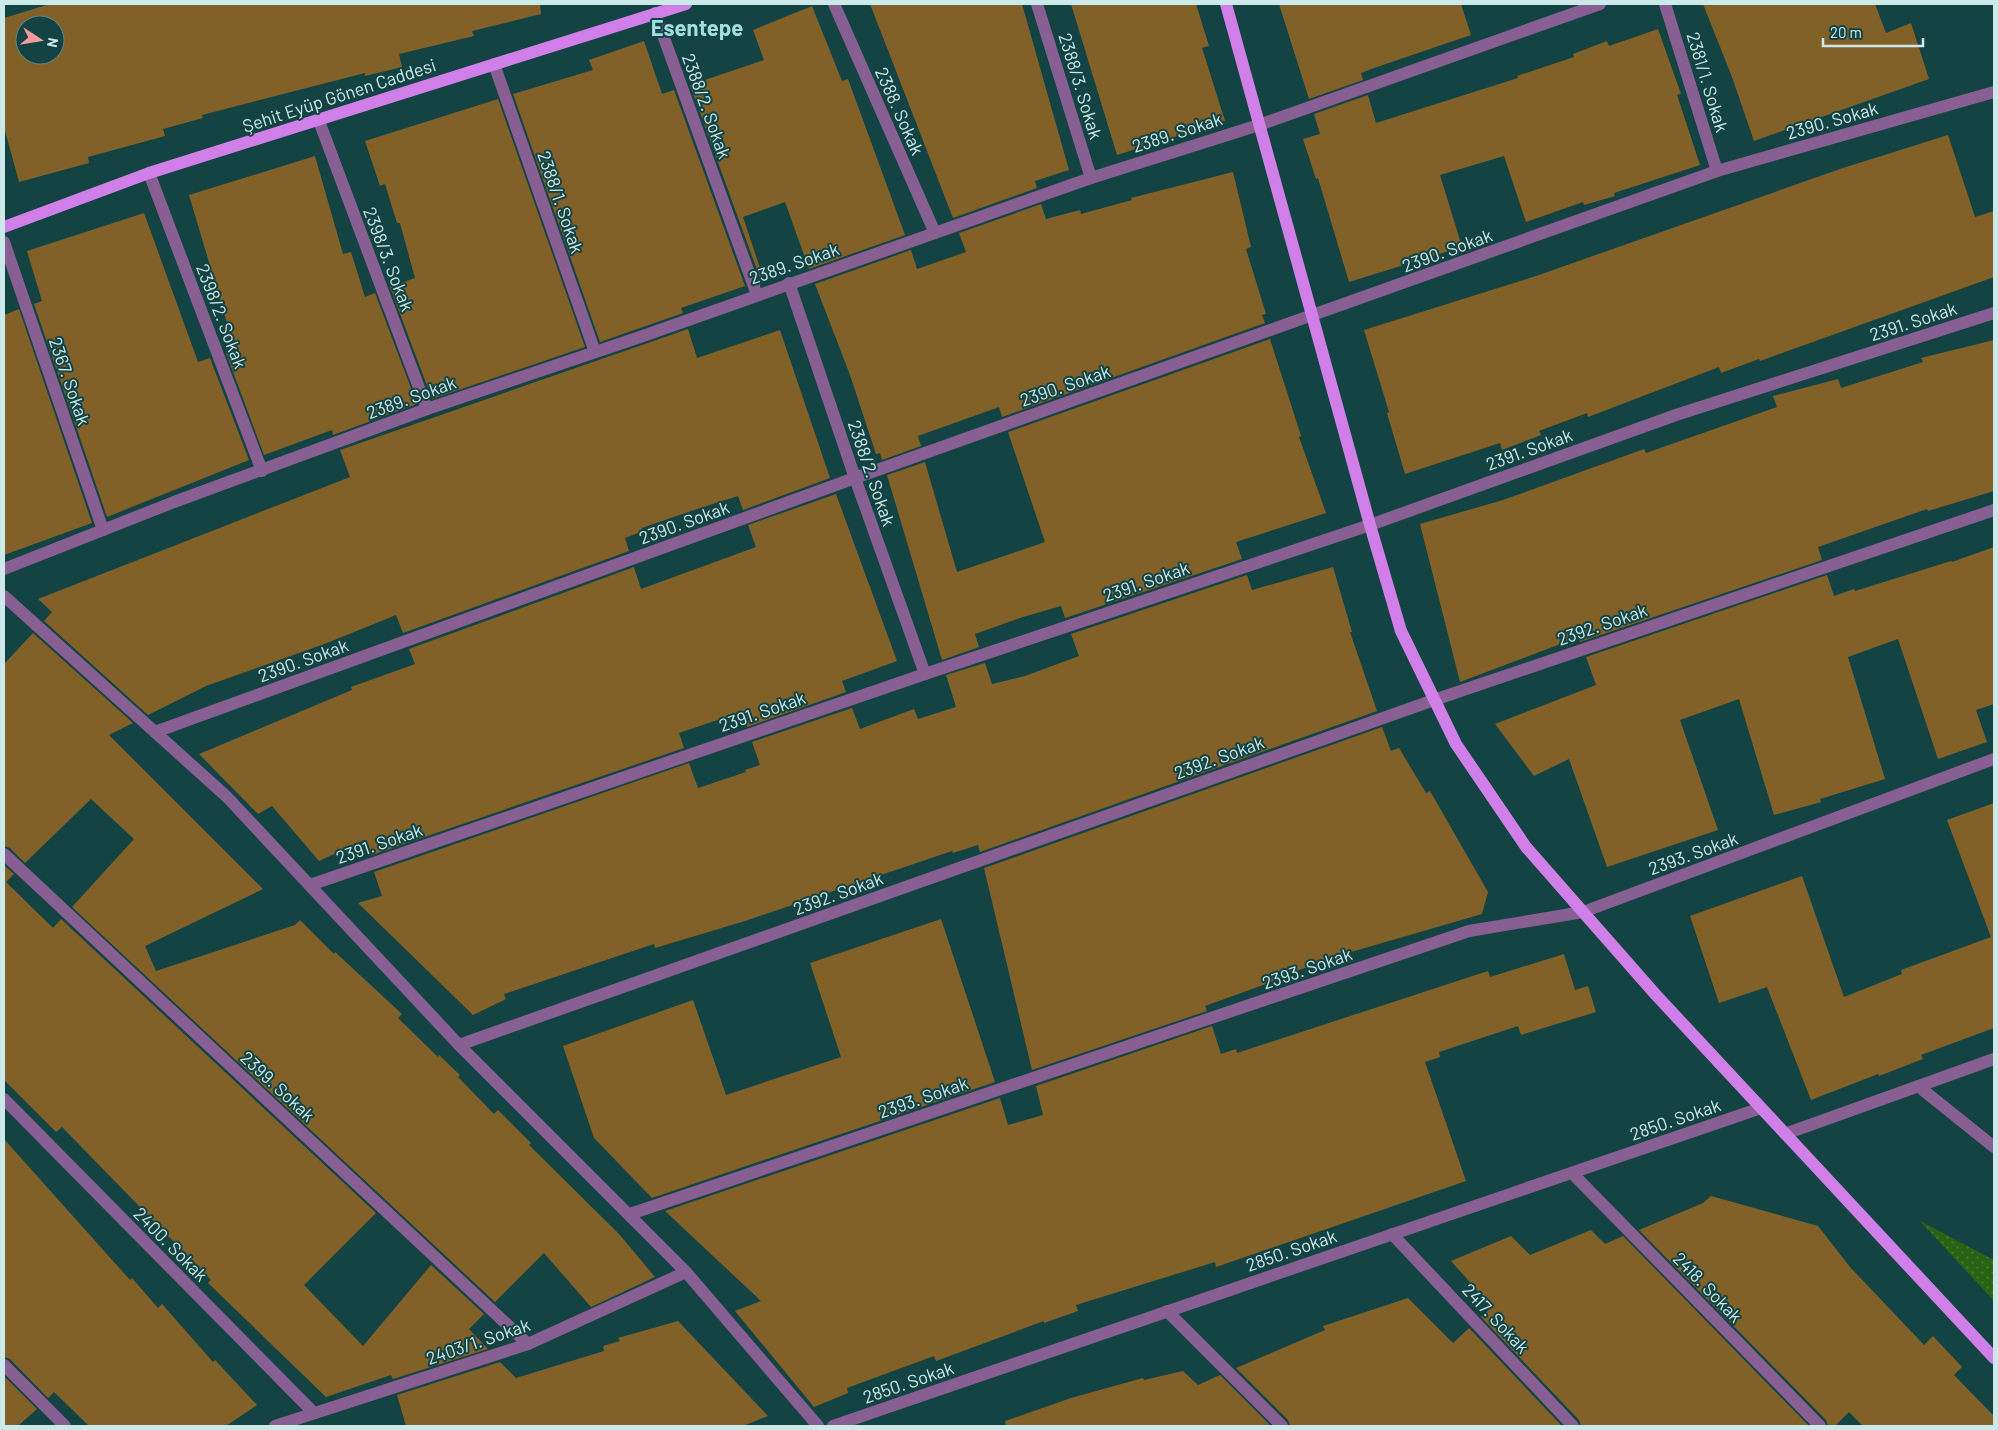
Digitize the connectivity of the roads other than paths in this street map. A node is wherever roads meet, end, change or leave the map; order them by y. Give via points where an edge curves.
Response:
1 (686, 4) edge
2 (834, 4) edge
3 (1037, 4) edge
4 (1226, 4) edge
5 (1600, 4) edge
6 (1665, 4) edge
7 (655, 13) junction
8 (494, 64) junction
9 (1994, 92) edge
10 (319, 121) junction
11 (1259, 125) junction
12 (1718, 171) junction
13 (149, 173) junction
14 (1091, 178) junction
15 (4, 227) edge
16 (935, 233) junction
17 (4, 242) edge
18 (789, 283) junction
19 (757, 295) junction
20 (1994, 313) edge
21 (1313, 316) junction
22 (595, 352) junction
23 (427, 409) junction
24 (262, 471) junction
25 (855, 478) junction
26 (1994, 510) edge
27 (1370, 525) junction
28 (103, 530) junction
29 (4, 569) edge
30 (4, 596) edge
31 (924, 674) junction
32 (1434, 700) junction
33 (155, 732) junction
34 (1994, 759) edge
35 (4, 854) edge
36 (310, 885) junction
37 (1583, 912) junction
38 (459, 1045) junction
39 (1994, 1059) edge
40 (1918, 1086) junction
41 (4, 1100) edge
42 (1761, 1108) junction
43 (1785, 1134) junction
44 (1994, 1147) edge
45 (1572, 1173) junction
46 (630, 1214) junction
47 (1392, 1234) junction
48 (686, 1272) junction
49 (1167, 1311) junction
50 (528, 1344) junction
51 (1994, 1358) edge
52 (4, 1365) edge
53 (313, 1412) junction
54 (66, 1426) edge
55 (275, 1426) edge
56 (818, 1426) edge
57 (833, 1426) edge
58 (1282, 1426) edge
59 (1573, 1426) edge
60 (1820, 1426) edge

1 - 7 main road, Şehit Eyüp Gönen Caddesi
2 - 16 street, 2388. Sokak
3 - 14 street, 2388/3. Sokak
4 - 11 main road
5 - 11 street, 2389. Sokak
6 - 12 street, 2381/1. Sokak
7 - 8 main road, Şehit Eyüp Gönen Caddesi
7 - 19 street, 2388/2. Sokak
8 - 10 main road, Şehit Eyüp Gönen Caddesi
8 - 22 street, 2388/1. Sokak
9 - 12 street, 2390. Sokak
10 - 13 main road, Şehit Eyüp Gönen Caddesi
10 - 23 street, 2398/3. Sokak
11 - 14 street, 2389. Sokak
11 - 21 main road
12 - 21 street, 2390. Sokak
13 - 15 main road, Şehit Eyüp Gönen Caddesi
13 - 24 street, 2398/2. Sokak
14 - 16 street, 2389. Sokak
16 - 18 street, 2389. Sokak
17 - 28 street, 2367. Sokak
18 - 19 street, 2389. Sokak
18 - 25 street, 2388/2. Sokak
19 - 22 street, 2389. Sokak
20 - 27 street, 2391. Sokak via 1676,415
21 - 25 street, 2390. Sokak
21 - 27 main road
22 - 23 street, 2389. Sokak
23 - 24 street, 2389. Sokak
24 - 28 street, 2389. Sokak
25 - 31 street, 2388/2. Sokak
25 - 33 street, 2390. Sokak
26 - 32 street, 2392. Sokak
27 - 31 street, 2391. Sokak
27 - 32 main road via 1401,631
28 - 29 street, 2389. Sokak
30 - 33 street
31 - 36 street, 2391. Sokak
32 - 37 main road via 1456,744 1526,847
32 - 38 street, 2392. Sokak
33 - 36 street via 227,797
34 - 37 street, 2393. Sokak
35 - 50 street, 2399. Sokak
36 - 38 street
37 - 42 main road
37 - 46 street, 2393. Sokak via 1469,932
38 - 46 street
39 - 40 street
40 - 43 street
40 - 44 street
41 - 53 street, 2400. Sokak
42 - 43 main road
42 - 45 street, 2850. Sokak
43 - 51 main road
45 - 47 street, 2850. Sokak
45 - 60 street, 2418. Sokak
46 - 48 street
47 - 49 street, 2850. Sokak
47 - 59 street, 2417. Sokak
48 - 50 street, 2403/1. Sokak
48 - 56 street
49 - 57 street, 2850. Sokak
49 - 58 street
50 - 53 street, 2403/1. Sokak
52 - 54 street
53 - 55 street, 2403/1. Sokak

